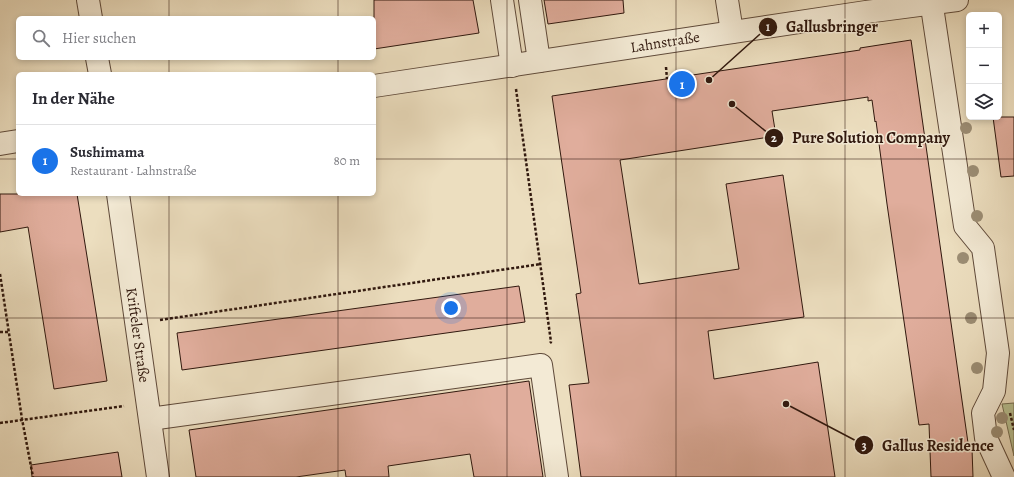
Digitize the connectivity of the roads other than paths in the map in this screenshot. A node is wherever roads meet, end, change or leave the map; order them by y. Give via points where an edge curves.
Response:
1 (88, 0) edge
2 (502, 0) edge
3 (530, 0) edge
4 (727, 0) edge
5 (957, 0) edge
6 (931, 2) edge
7 (91, 16) edge
8 (732, 32) junction
9 (97, 60) edge
10 (539, 61) junction
11 (512, 66) junction
12 (100, 72) edge
13 (376, 86) edge
14 (16, 141) edge
15 (0, 144) edge
16 (118, 196) edge
17 (150, 419) junction
18 (158, 477) edge
19 (557, 477) edge
20 (1004, 477) edge

1 - 7 street
2 - 11 street
3 - 10 street
4 - 8 street
5 - 6 street, Lahnstraße
6 - 8 street, Lahnstraße
6 - 20 street via 965,226 983,248 998,353 994,391 983,413 986,438
8 - 10 street, Lahnstraße
9 - 12 street
10 - 11 street, Lahnstraße
11 - 13 street, Lahnstraße
14 - 15 street
16 - 17 street, Krifteler Straße
17 - 18 street, Krifteler Straße
17 - 19 street via 540,365

